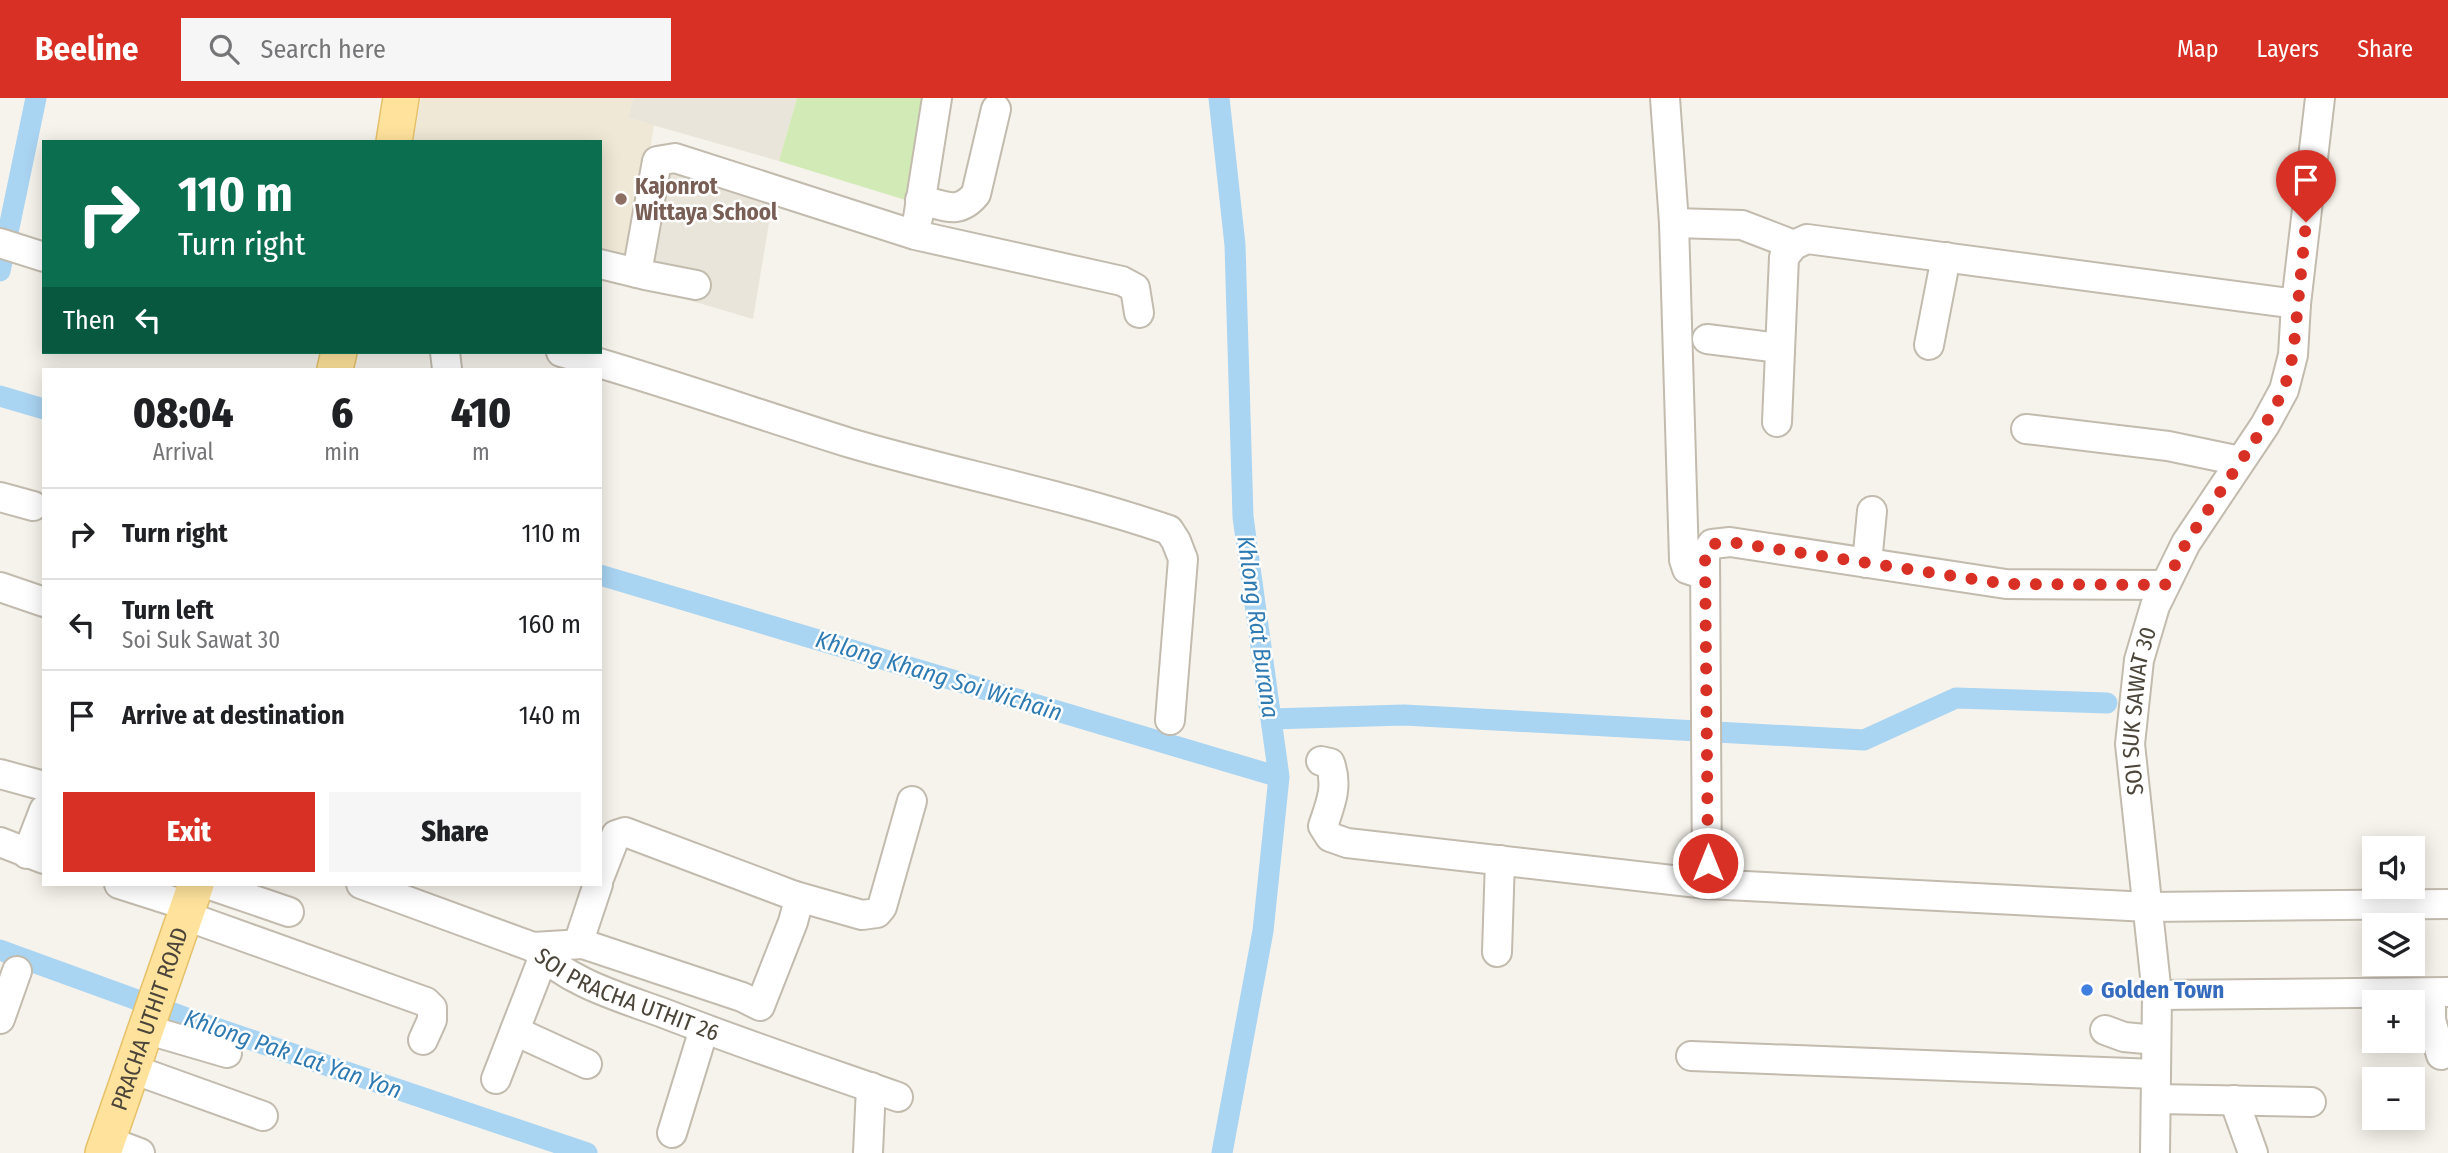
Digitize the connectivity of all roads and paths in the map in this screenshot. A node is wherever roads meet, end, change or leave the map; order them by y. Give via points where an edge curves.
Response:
1 (382, 98) edge
2 (401, 98) edge
3 (937, 98) edge
4 (1665, 98) edge
5 (2320, 98) edge
6 (996, 109) dead end
7 (374, 140) edge
8 (394, 140) edge
9 (920, 200) junction
10 (1674, 223) junction
11 (915, 235) junction
12 (7, 245) edge
13 (1794, 245) junction
14 (42, 256) edge
15 (1946, 257) junction
16 (602, 264) edge
17 (637, 273) junction
18 (696, 285) dead end
19 (2296, 304) junction
20 (1139, 313) dead end
21 (1707, 339) dead end
22 (1930, 345) dead end
23 (1780, 348) junction
24 (568, 354) edge
25 (1777, 422) dead end
26 (2026, 429) dead end
27 (2240, 461) junction
28 (0, 497) edge
29 (33, 506) dead end
30 (1872, 511) dead end
31 (1867, 563) junction
32 (1705, 575) junction
33 (2165, 585) junction
34 (0, 587) edge
35 (42, 602) edge
36 (1170, 720) dead end
37 (1321, 761) dead end
38 (0, 774) edge
39 (42, 785) edge
40 (912, 801) dead end
41 (42, 820) edge
42 (0, 842) edge
43 (35, 857) edge
44 (1500, 860) junction
45 (602, 871) edge
46 (1707, 884) junction
47 (133, 886) edge
48 (366, 886) edge
49 (597, 886) edge
50 (202, 896) edge
51 (795, 896) junction
52 (2448, 904) edge
53 (2148, 907) junction
54 (289, 912) dead end
55 (579, 944) junction
56 (538, 952) junction
57 (1497, 952) dead end
58 (16, 971) dead end
59 (2440, 993) edge
60 (2157, 996) junction
61 (2, 1006) edge
62 (163, 1009) junction
63 (704, 1029) junction
64 (2105, 1030) dead end
65 (515, 1031) junction
66 (423, 1040) dead end
67 (2156, 1040) junction
68 (227, 1053) dead end
69 (2441, 1055) dead end
70 (1691, 1056) dead end
71 (587, 1064) dead end
72 (149, 1076) junction
73 (496, 1079) dead end
74 (2156, 1086) junction
75 (871, 1087) junction
76 (898, 1097) dead end
77 (2234, 1100) junction
78 (2311, 1102) dead end
79 (263, 1116) dead end
80 (672, 1133) dead end
81 (122, 1152) edge
82 (868, 1153) edge
83 (2155, 1153) edge
84 (2253, 1153) edge

1 - 7 main road
2 - 8 main road
3 - 9 street
4 - 10 street
5 - 19 street, SOI SUK SAWAT 30
6 - 9 street via 975,194 967,205 958,208
9 - 11 street
10 - 13 street via 1742,225
10 - 32 street via 1684,560 1687,569
11 - 17 street via 675,158 657,161
11 - 20 street via 1122,281 1135,288
12 - 14 street
13 - 15 street via 1807,239
13 - 23 street via 1784,257
15 - 19 street
15 - 22 street
16 - 17 street
17 - 18 street
19 - 27 street, SOI SUK SAWAT 30 via 2293,355 2284,390
21 - 23 street
23 - 25 street
24 - 36 street via 852,443 1169,530 1183,559
26 - 27 street via 2168,446
27 - 33 street, SOI SUK SAWAT 30 via 2186,543
28 - 29 street
30 - 31 street
31 - 32 street via 1730,542 1713,544 1705,554
31 - 33 street via 2006,584
32 - 46 street
33 - 53 street, SOI SUK SAWAT 30 via 2139,660 2130,744
34 - 35 street
37 - 44 street via 1330,763 1335,777 1323,826 1330,837 1347,843
38 - 39 street
40 - 51 street via 877,913 862,915
41 - 43 street
42 - 43 street
44 - 46 street
44 - 57 street
45 - 51 street via 616,835 625,832
46 - 53 street
47 - 50 street
48 - 56 street, SOI PRACHA UTHIT 26
49 - 55 street
50 - 54 street
50 - 62 main road, PRACHA UTHIT ROAD
50 - 66 street via 426,1002 432,1008 432,1020
51 - 55 street via 793,922 760,1006
52 - 53 street
53 - 60 street, SOI SUK SAWAT 30
55 - 56 street
56 - 63 street, SOI PRACHA UTHIT 26 via 592,986
56 - 65 street
58 - 61 street
59 - 60 street
59 - 69 street via 2431,1020
60 - 67 street, SOI SUK SAWAT 30
62 - 68 street
62 - 72 main road, PRACHA UTHIT ROAD
62 - 81 main road, PRACHA UTHIT ROAD
63 - 75 street, SOI PRACHA UTHIT 26
63 - 80 street
64 - 67 street
65 - 71 street
65 - 73 street
67 - 74 street, SOI SUK SAWAT 30
70 - 74 street
72 - 79 street
72 - 81 main road, PRACHA UTHIT ROAD
74 - 77 street
74 - 83 street, SOI SUK SAWAT 30
75 - 76 street, SOI PRACHA UTHIT 26
75 - 82 street
77 - 78 street
77 - 84 street

